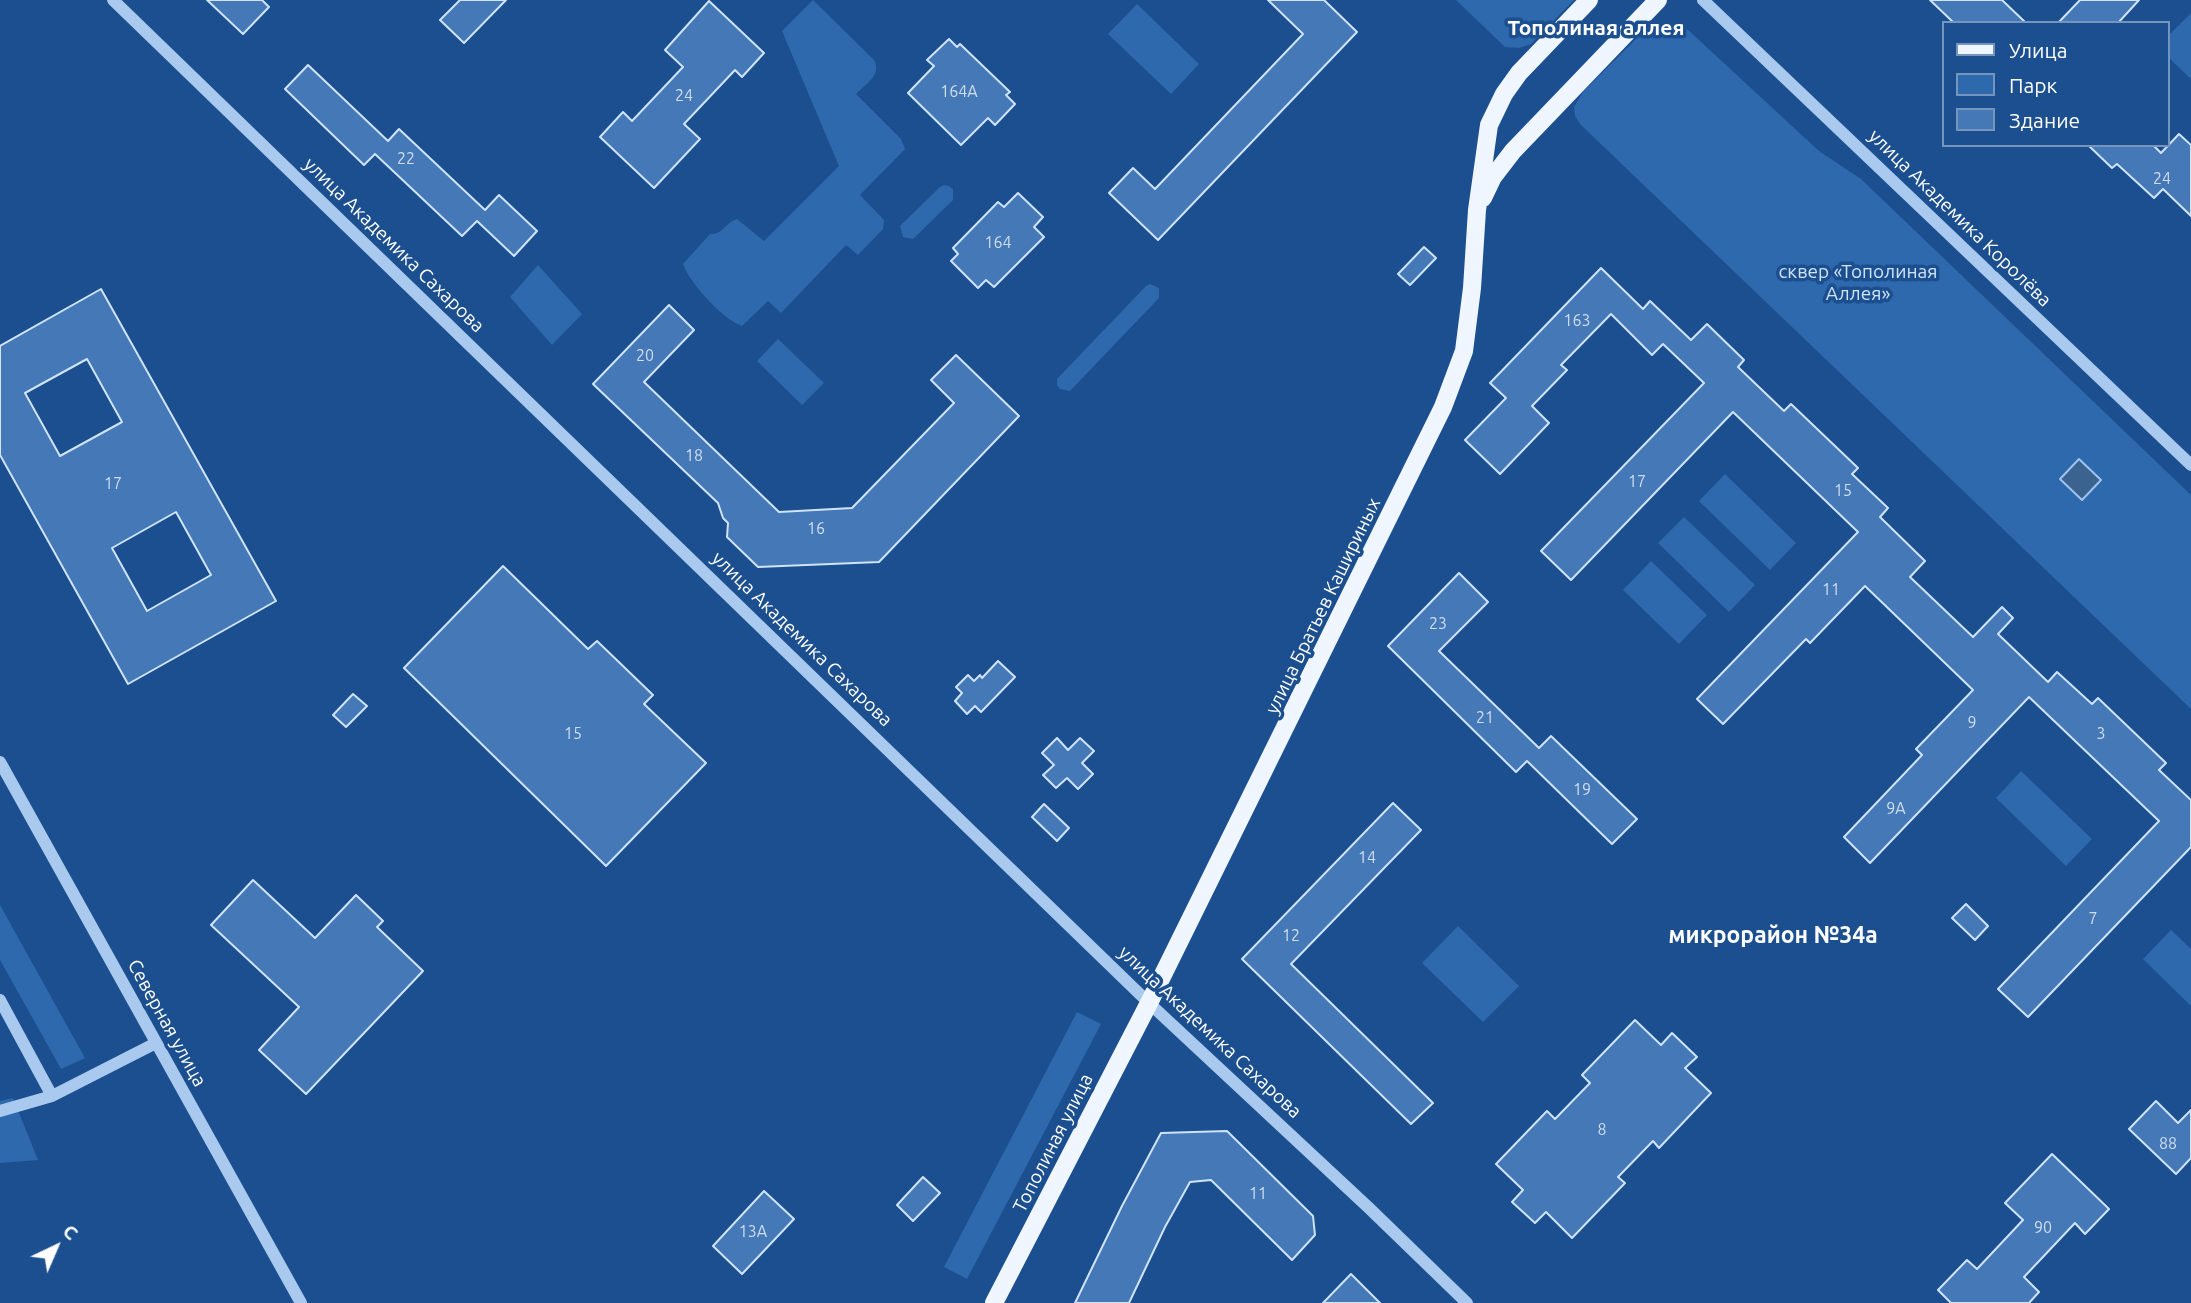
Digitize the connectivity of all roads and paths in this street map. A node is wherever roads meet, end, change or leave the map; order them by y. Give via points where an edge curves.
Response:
1 (113, 0) edge
2 (1589, 0) edge
3 (1658, 0) edge
4 (1703, 0) edge
5 (1477, 210) junction
6 (2191, 465) edge
7 (0, 762) edge
8 (0, 1000) edge
9 (1149, 1003) junction
10 (156, 1043) junction
11 (52, 1096) junction
12 (0, 1111) edge
13 (301, 1303) edge
14 (994, 1303) edge
15 (1466, 1303) edge

1 - 9 street, улица Академика Сахарова
2 - 5 main road, улица Братьев Кашириных via 1504,94 1489,124
3 - 5 main road, улица Братьев Кашириных via 1513,151 1493,177
4 - 6 street, улица Академика Королёва
5 - 9 main road, улица Братьев Кашириных via 1464,351 1443,407
7 - 10 street, Северная улица
8 - 11 street
9 - 14 main road, Тополиная улица
9 - 15 street, улица Академика Сахарова
10 - 11 street
10 - 13 street, Северная улица
11 - 12 street

